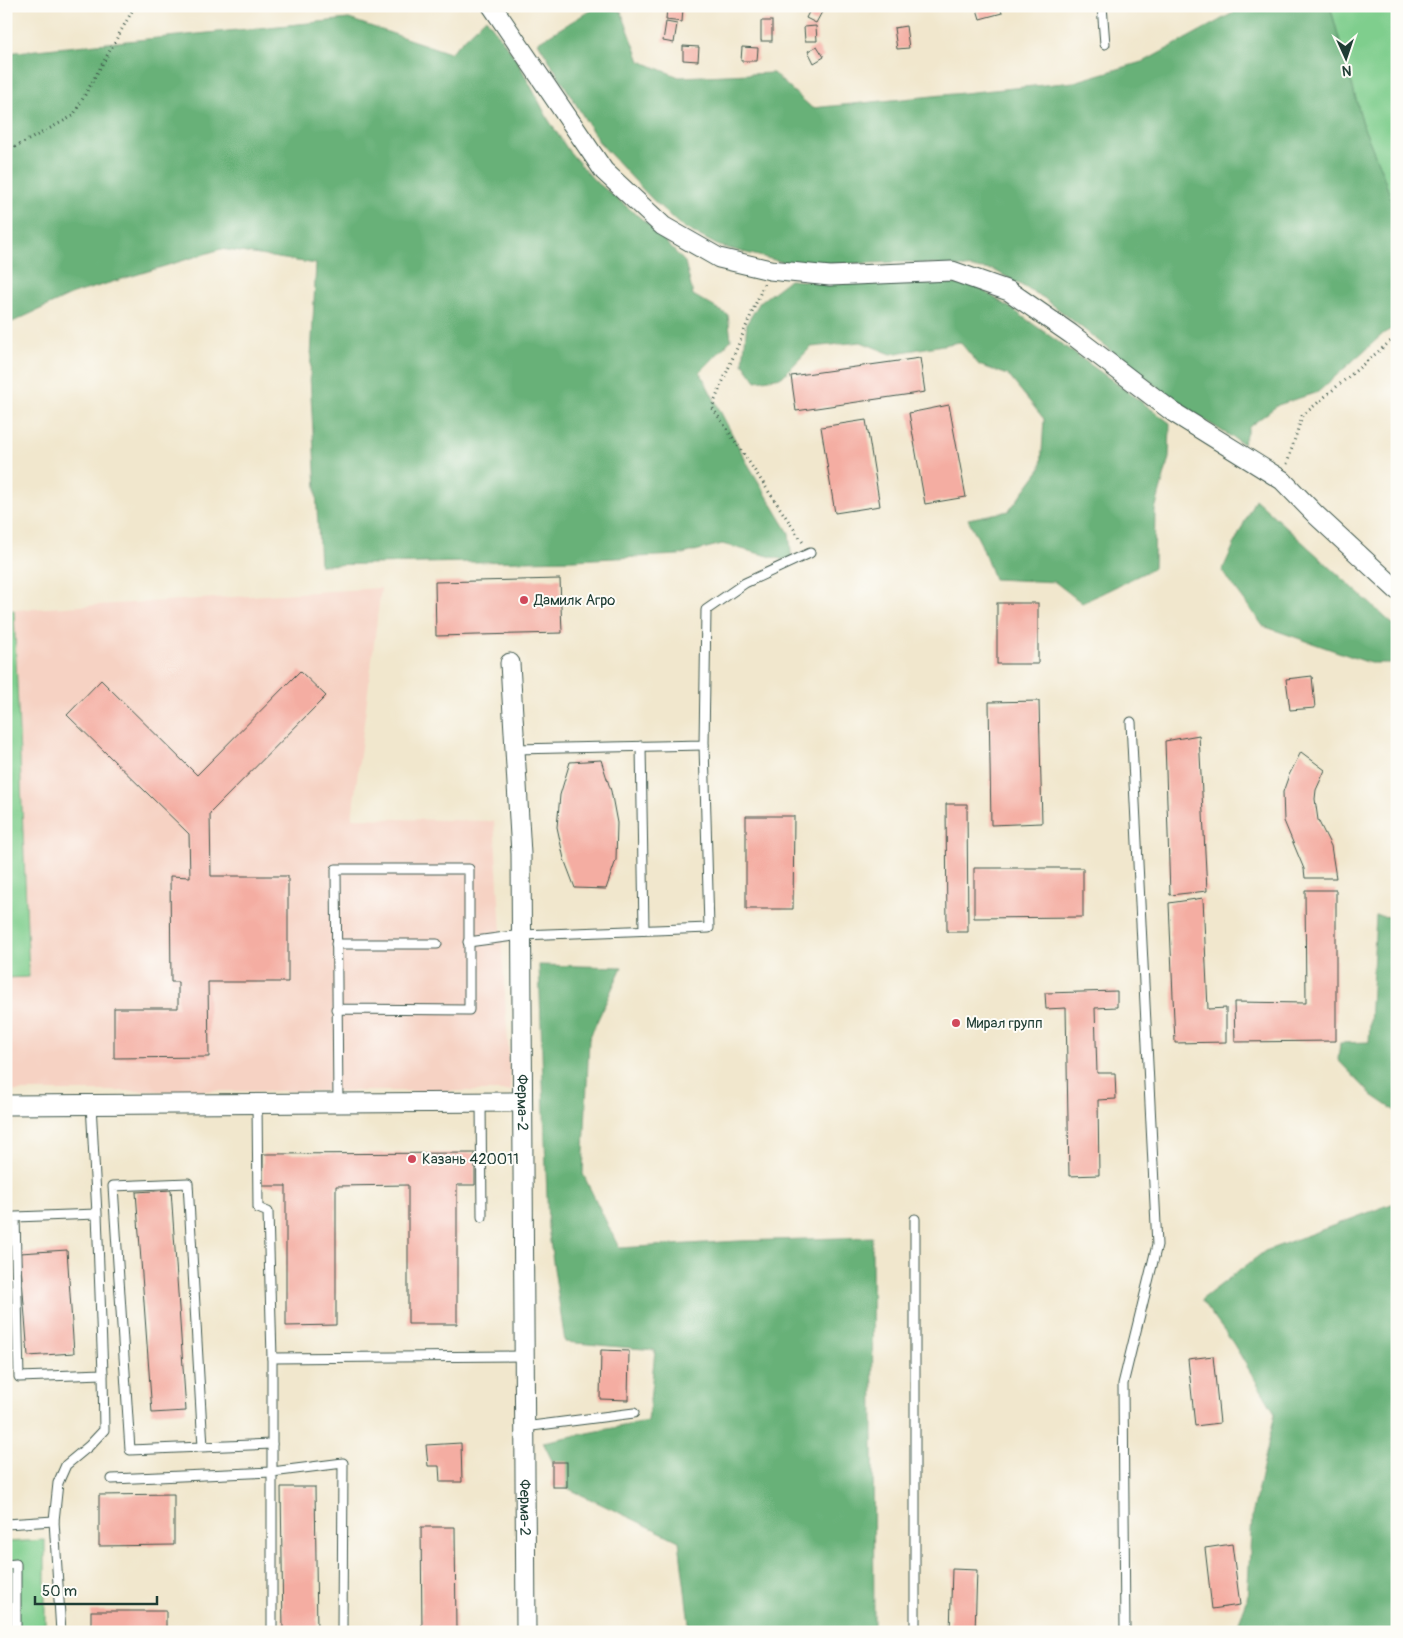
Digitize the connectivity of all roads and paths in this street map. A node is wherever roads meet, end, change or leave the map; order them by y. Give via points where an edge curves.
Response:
1 (135, 6) edge
2 (492, 6) edge
3 (1102, 6) edge
4 (1105, 44) dead end
5 (6, 152) edge
6 (770, 270) junction
7 (1397, 344) edge
8 (1282, 480) junction
9 (810, 553) joint
10 (1397, 590) edge
11 (510, 663) dead end
12 (1131, 722) dead end
13 (704, 745) junction
14 (641, 746) junction
15 (515, 749) junction
16 (644, 930) junction
17 (521, 935) junction
18 (468, 942) junction
19 (336, 944) junction
20 (437, 944) dead end
21 (336, 1009) junction
22 (481, 1102) junction
23 (522, 1102) junction
24 (257, 1103) junction
25 (338, 1103) junction
26 (91, 1104) junction
27 (6, 1105) edge
28 (97, 1214) junction
29 (482, 1217) dead end
30 (915, 1219) dead end
31 (524, 1356) junction
32 (272, 1358) junction
33 (103, 1374) junction
34 (634, 1413) dead end
35 (524, 1427) junction
36 (272, 1444) junction
37 (203, 1447) junction
38 (272, 1472) junction
39 (112, 1479) dead end
40 (54, 1521) junction
41 (6, 1524) edge
42 (6, 1565) edge
43 (16, 1632) edge
44 (61, 1632) edge
45 (272, 1632) edge
46 (342, 1632) edge
47 (526, 1632) edge
48 (915, 1632) edge
49 (1125, 1632) edge

1 - 5 path via 73,116
2 - 6 street via 604,171 663,226 720,258
3 - 4 lane
6 - 8 street via 830,276 952,271 1009,291 1173,412
6 - 9 path via 712,407
7 - 8 path via 1392,340 1302,416
8 - 10 street via 1316,516
9 - 13 lane via 744,583 706,610
11 - 15 street, Ферма-2
12 - 49 lane via 1157,1245 1123,1384
13 - 14 lane
13 - 16 lane via 709,928
14 - 15 lane
14 - 16 lane
15 - 17 street, Ферма-2 via 521,854
16 - 17 lane
17 - 18 lane
17 - 23 street, Ферма-2
18 - 19 lane via 469,869 336,869
18 - 21 lane via 469,1010
19 - 20 lane
19 - 21 lane
21 - 25 lane
22 - 23 street
22 - 25 street
22 - 29 lane
23 - 31 street, Ферма-2
24 - 25 street
24 - 26 street
24 - 32 lane via 258,1208 268,1212
26 - 27 street
26 - 28 lane
28 - 33 lane
28 - 33 lane via 15,1217 19,1377
30 - 48 lane
31 - 32 lane
31 - 35 street, Ферма-2
32 - 36 lane
33 - 40 lane via 104,1430 66,1465 58,1483
34 - 35 lane
35 - 47 street, Ферма-2
36 - 37 lane
36 - 38 lane
37 - 37 lane via 188,1183 114,1186 130,1450
38 - 39 lane
38 - 45 lane
38 - 46 lane via 343,1463
40 - 41 lane
40 - 44 lane
42 - 43 lane via 16,1564

